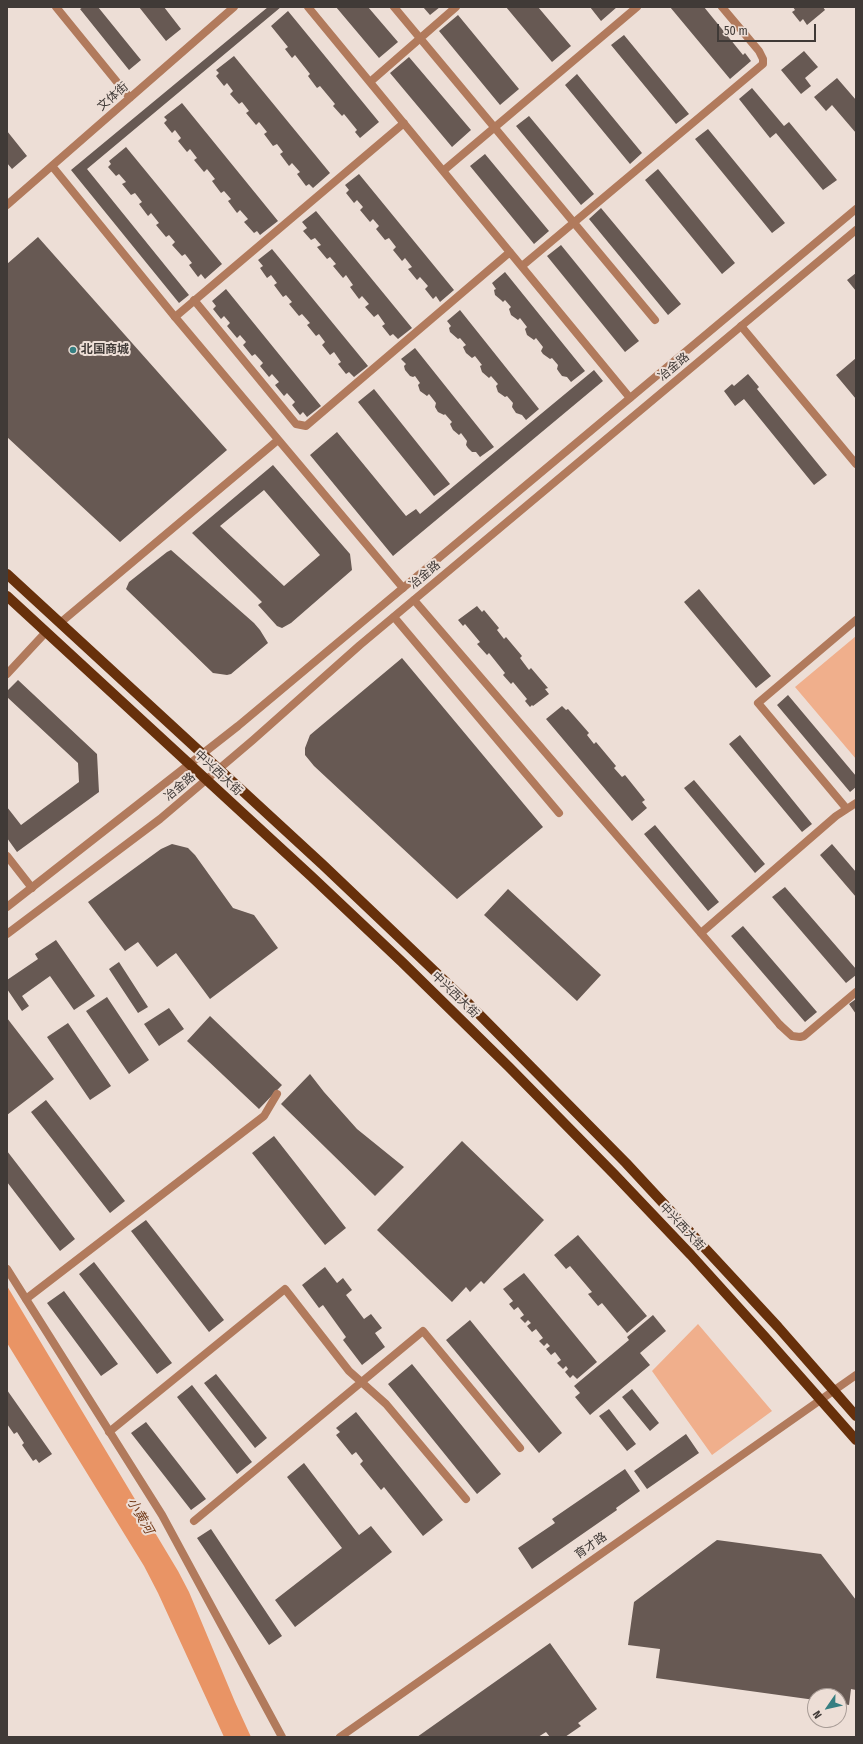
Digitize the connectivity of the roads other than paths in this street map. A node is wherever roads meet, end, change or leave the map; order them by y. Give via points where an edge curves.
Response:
1 (56, 7) edge
2 (234, 7) edge
3 (308, 7) edge
4 (394, 7) edge
5 (456, 7) edge
6 (637, 7) edge
7 (722, 7) edge
8 (420, 39) junction
9 (370, 82) junction
10 (130, 98) junction
11 (404, 123) junction
12 (494, 128) junction
13 (52, 166) junction
14 (443, 171) junction
15 (7, 205) edge
16 (856, 209) edge
17 (574, 223) junction
18 (856, 230) edge
19 (510, 252) junction
20 (522, 266) junction
21 (194, 300) junction
22 (175, 317) junction
23 (655, 320) dead end
24 (741, 326) junction
25 (630, 398) junction
26 (278, 440) junction
27 (856, 464) edge
28 (7, 574) edge
29 (403, 588) junction
30 (7, 596) edge
31 (414, 600) junction
32 (394, 617) junction
33 (856, 620) edge
34 (60, 623) junction
35 (46, 632) junction
36 (7, 674) edge
37 (202, 755) junction
38 (190, 765) junction
39 (218, 770) junction
40 (206, 780) junction
41 (856, 802) edge
42 (846, 808) junction
43 (559, 813) dead end
44 (7, 856) edge
45 (32, 888) junction
46 (7, 907) edge
47 (701, 933) junction
48 (7, 934) edge
49 (856, 992) edge
50 (277, 1094) dead end
51 (7, 1268) edge
52 (26, 1299) junction
53 (856, 1375) edge
54 (362, 1382) junction
55 (834, 1390) junction
56 (821, 1400) junction
57 (856, 1416) edge
58 (109, 1432) junction
59 (856, 1440) edge
60 (520, 1448) dead end
61 (466, 1499) dead end
62 (194, 1521) dead end
63 (282, 1737) edge
64 (340, 1737) edge

1 - 10 street
2 - 10 street, 文体街
3 - 9 street
4 - 8 street
5 - 8 street
6 - 12 street
7 - 17 street via 760,51 763,64
8 - 9 street
8 - 12 street
9 - 11 street
10 - 13 street, 文体街
11 - 14 street
11 - 21 street
12 - 14 street
12 - 17 street
13 - 15 street, 文体街
13 - 22 street
14 - 19 street
16 - 25 street, 冶金路
17 - 20 street
17 - 23 street
18 - 24 street, 冶金路
19 - 20 street
19 - 21 street via 306,426 296,424
20 - 25 street
21 - 22 street
22 - 26 street
24 - 27 street
24 - 31 street, 冶金路
25 - 29 street, 冶金路
26 - 29 street
26 - 34 street
28 - 34 main road, 中兴西大街
29 - 37 street, 冶金路
30 - 35 main road, 中兴西大街
31 - 32 street, 冶金路
31 - 47 street
32 - 39 street, 冶金路
32 - 43 street
33 - 42 street via 758,703
34 - 37 main road, 中兴西大街
35 - 36 street
35 - 38 main road, 中兴西大街
37 - 38 street, 冶金路
37 - 39 main road, 中兴西大街
38 - 40 main road, 中兴西大街
38 - 45 street, 冶金路
39 - 40 street, 冶金路
39 - 55 main road, 中兴西大街 via 407,945 526,1061 697,1239
40 - 48 street, 冶金路 via 160,819
40 - 56 main road, 中兴西大街 via 368,930 509,1067 614,1174
41 - 42 street
42 - 47 street
44 - 45 street
45 - 46 street, 冶金路
47 - 49 street via 792,1036 804,1036
50 - 52 street via 264,1116
51 - 52 street
52 - 58 street
53 - 55 street, 育才路
54 - 58 street via 349,1371 285,1289
54 - 60 street via 423,1331
54 - 61 street via 386,1404
54 - 62 street
55 - 56 street, 育才路
55 - 57 main road, 中兴西大街
56 - 59 main road, 中兴西大街
56 - 64 street, 育才路
58 - 63 street via 162,1515

